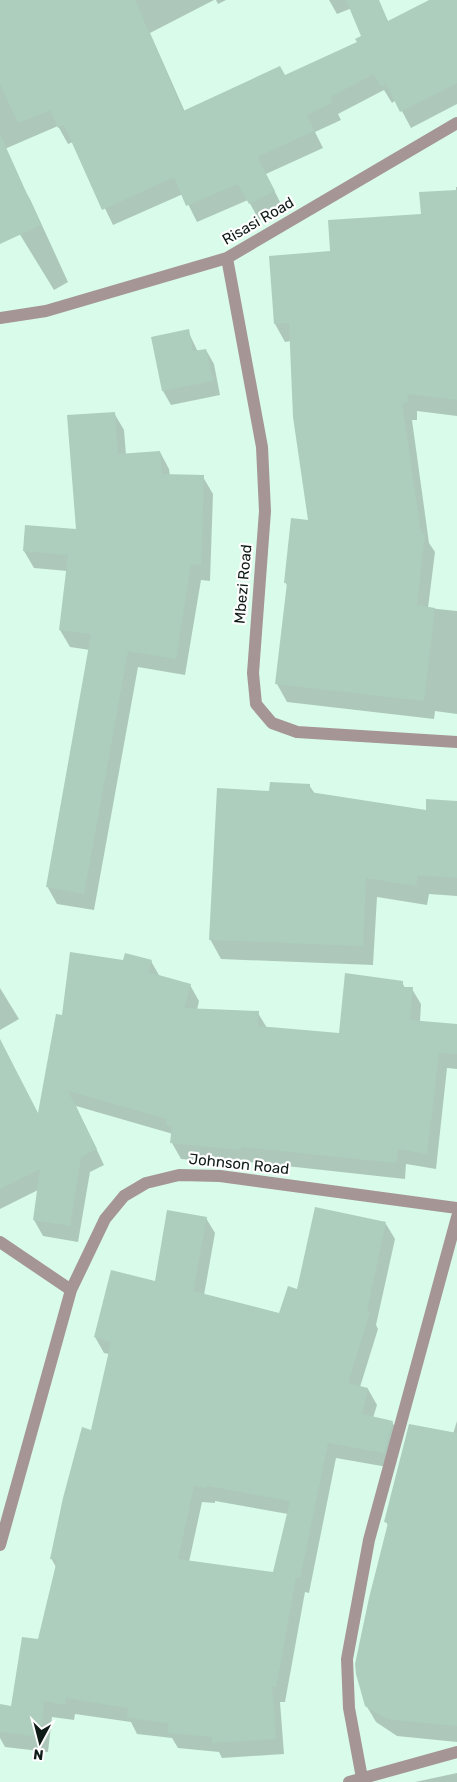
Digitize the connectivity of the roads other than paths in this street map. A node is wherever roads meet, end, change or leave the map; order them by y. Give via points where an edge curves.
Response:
1 (457, 123) edge
2 (227, 258) junction
3 (0, 318) edge
4 (457, 742) edge
5 (457, 1208) edge
6 (457, 1217) edge
7 (0, 1242) edge
8 (70, 1290) junction
9 (0, 1545) edge
10 (457, 1752) edge
11 (362, 1778) junction
12 (349, 1782) edge

1 - 2 street, Risasi Road
2 - 3 street, Risasi Road via 46,311
2 - 4 street, Mbezi Road via 262,447 265,511 252,673 256,704 272,723 298,732
5 - 8 street, Johnson Road via 220,1176 179,1175 146,1183 124,1196 105,1219
6 - 11 street via 369,1540 347,1659 349,1708
7 - 8 street
8 - 9 street, Johnson Road
10 - 11 street
11 - 12 street

